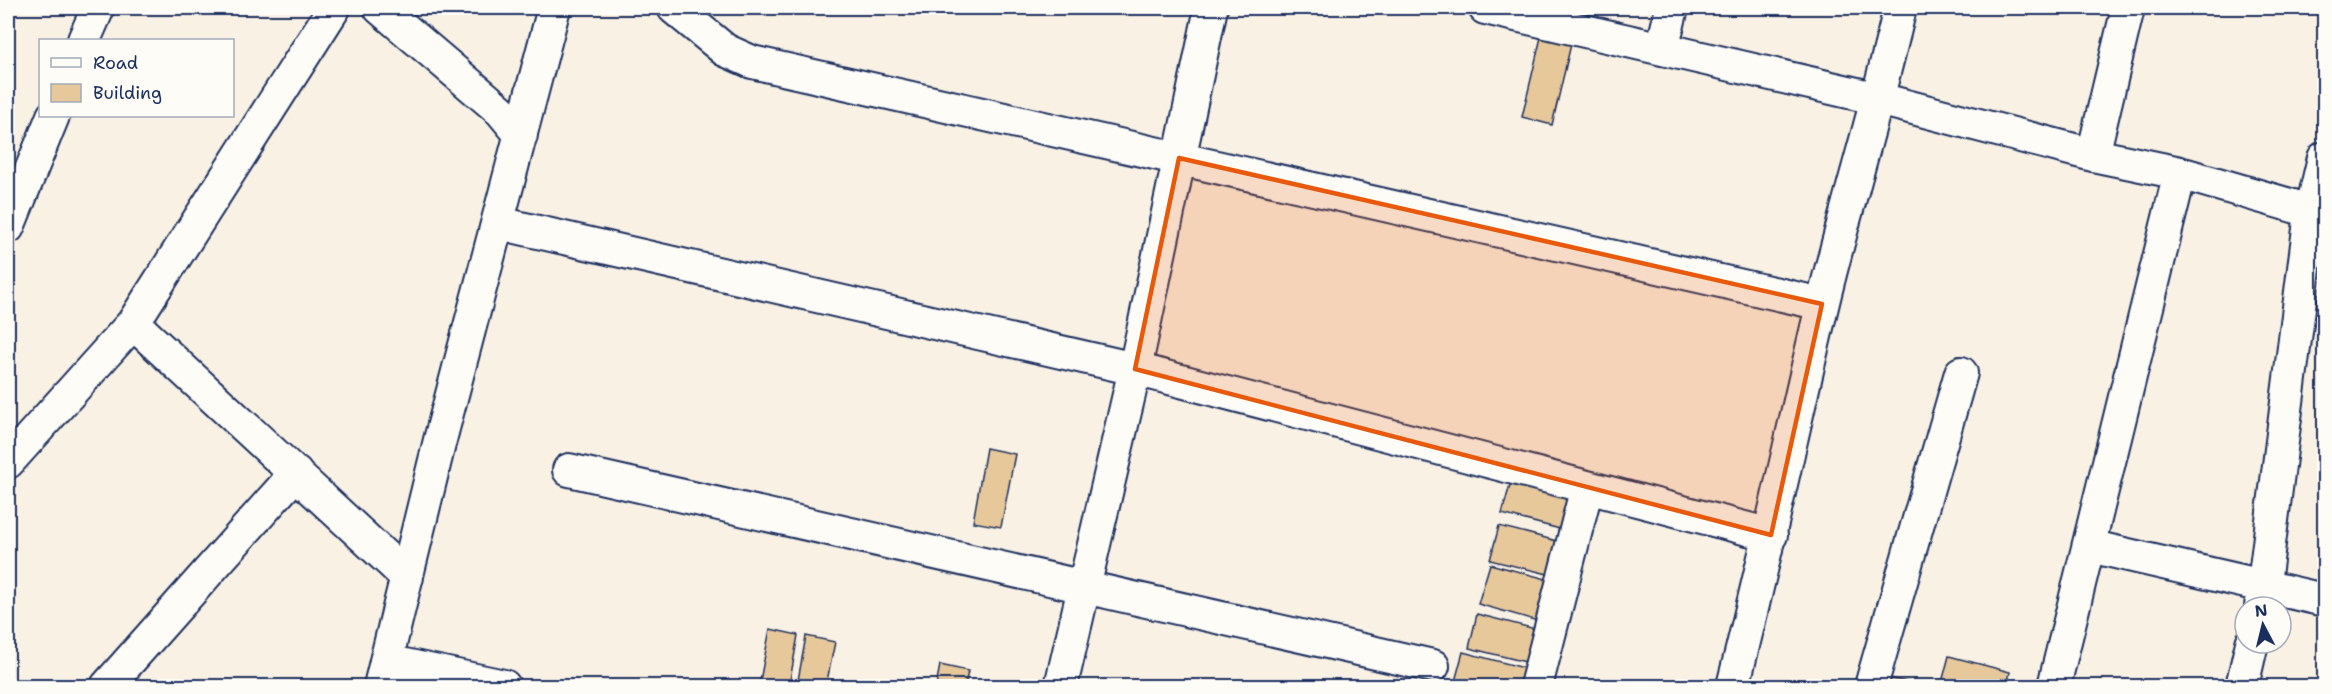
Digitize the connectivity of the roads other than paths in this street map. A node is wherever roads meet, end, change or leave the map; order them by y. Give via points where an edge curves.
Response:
1 (98, 8) edge
2 (334, 8) edge
3 (380, 8) edge
4 (554, 8) edge
5 (674, 8) edge
6 (1211, 8) edge
7 (1485, 8) edge
8 (1672, 8) edge
9 (1900, 8) edge
10 (2127, 8) edge
11 (84, 39) edge
12 (1662, 49) junction
13 (1880, 99) junction
14 (53, 117) edge
15 (521, 135) junction
16 (2093, 155) junction
17 (1179, 158) junction
18 (2325, 158) edge
19 (2180, 172) junction
20 (2318, 214) edge
21 (499, 223) junction
22 (8, 227) edge
23 (1822, 304) junction
24 (132, 323) junction
25 (1135, 369) junction
26 (1961, 373) dead end
27 (8, 462) edge
28 (569, 470) dead end
29 (296, 473) junction
30 (1587, 487) junction
31 (1771, 535) junction
32 (2089, 546) junction
33 (407, 578) junction
34 (1084, 587) junction
35 (2256, 595) edge
36 (2263, 595) edge
37 (2293, 598) edge
38 (2325, 600) edge
39 (2249, 655) edge
40 (1433, 666) dead end
41 (383, 674) edge
42 (107, 687) edge
43 (504, 687) edge
44 (1061, 687) edge
45 (1536, 687) edge
46 (1733, 687) edge
47 (1871, 687) edge
48 (2054, 687) edge
49 (2242, 687) edge

1 - 11 street
2 - 24 street
3 - 15 street via 501,111
4 - 15 street
5 - 17 street via 725,50 752,62
6 - 17 street
7 - 12 street
8 - 12 street
9 - 13 street
10 - 16 street
12 - 13 street
13 - 16 street
13 - 23 street
14 - 22 street
15 - 21 street
16 - 19 street
17 - 23 street
17 - 25 street
18 - 20 street
19 - 20 street
19 - 32 street
20 - 36 street
21 - 25 street
21 - 33 street
23 - 31 street
24 - 27 street
24 - 29 street
25 - 30 street
25 - 34 street
26 - 47 street
28 - 34 street
29 - 33 street
29 - 42 street
30 - 31 street
30 - 45 street
31 - 46 street
32 - 35 street
32 - 48 street
33 - 41 street
34 - 40 street
34 - 44 street
37 - 38 street
39 - 49 street
41 - 43 street

